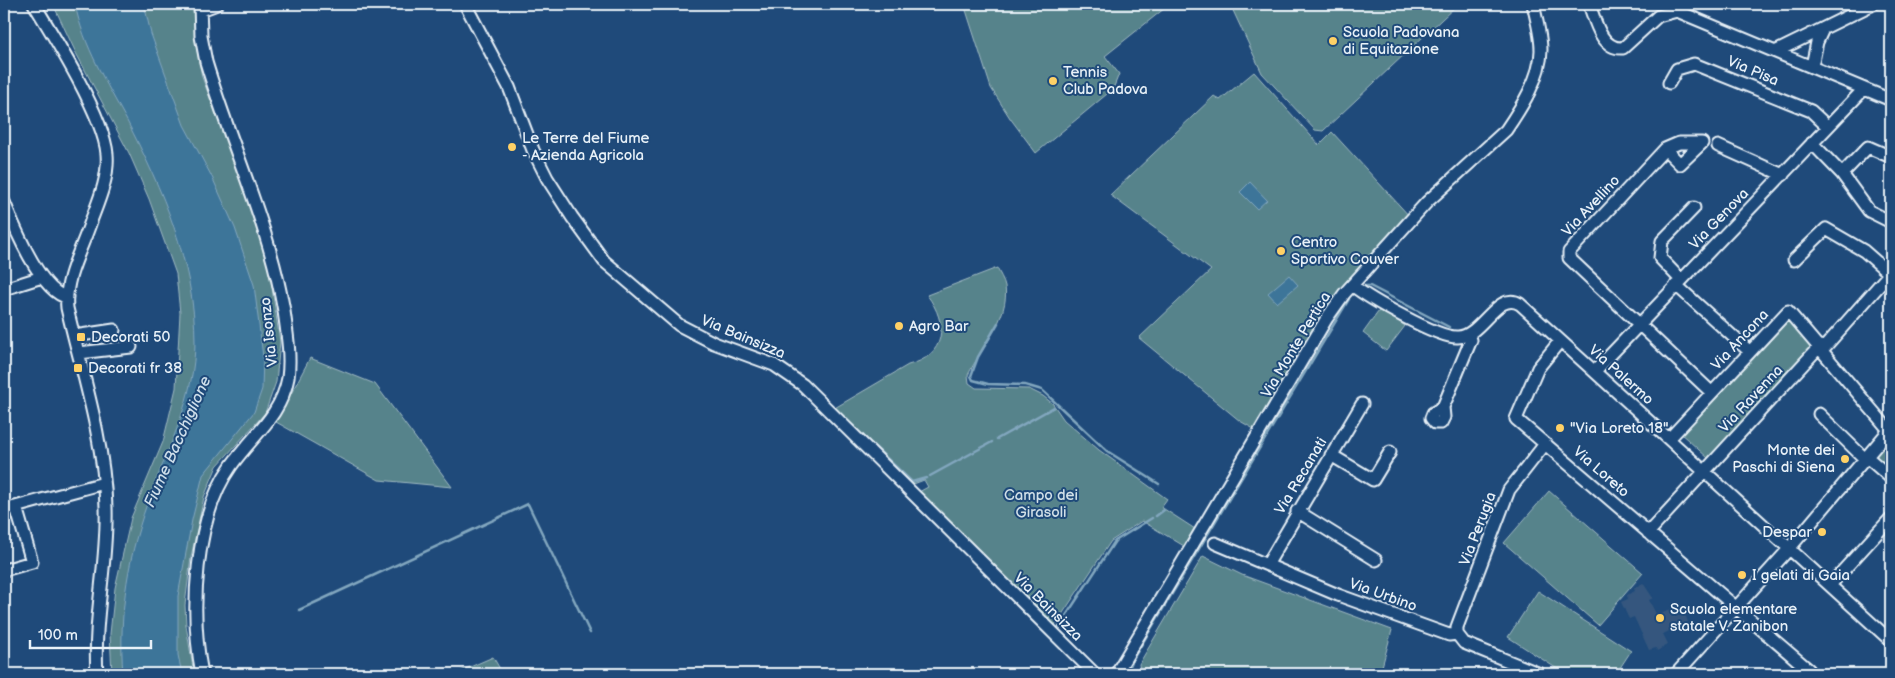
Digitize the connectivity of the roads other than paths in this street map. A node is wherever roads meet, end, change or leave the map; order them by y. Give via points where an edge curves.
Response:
1 (34, 4) edge
2 (217, 4) edge
3 (465, 4) edge
4 (1533, 4) edge
5 (1589, 4) edge
6 (1873, 4) edge
7 (200, 7) edge
8 (1824, 29) junction
9 (1777, 50) junction
10 (1812, 66) junction
11 (1670, 83) dead end
12 (1864, 89) junction
13 (1891, 100) edge
14 (1827, 126) junction
15 (1812, 143) junction
16 (1718, 146) dead end
17 (1664, 149) dead end
18 (1891, 157) edge
19 (1842, 174) junction
20 (1783, 175) junction
21 (4, 202) edge
22 (1694, 208) dead end
23 (1891, 222) edge
24 (1794, 260) dead end
25 (1891, 273) edge
26 (42, 277) junction
27 (1679, 282) junction
28 (1352, 285) junction
29 (4, 289) edge
30 (67, 297) junction
31 (1638, 325) junction
32 (114, 330) dead end
33 (1469, 334) junction
34 (74, 336) junction
35 (1560, 341) junction
36 (131, 347) dead end
37 (1821, 348) junction
38 (1749, 351) junction
39 (79, 353) junction
40 (1595, 371) junction
41 (1711, 392) junction
42 (1362, 404) dead end
43 (1443, 407) dead end
44 (1819, 414) dead end
45 (1890, 430) edge
46 (1669, 439) junction
47 (1545, 444) junction
48 (1390, 452) dead end
49 (1331, 455) junction
50 (1866, 458) junction
51 (1704, 471) junction
52 (1891, 478) edge
53 (104, 483) junction
54 (16, 506) junction
55 (4, 510) edge
56 (1297, 512) junction
57 (1891, 518) edge
58 (1648, 532) junction
59 (1215, 543) dead end
60 (1789, 549) junction
61 (1376, 560) dead end
62 (1267, 565) junction
63 (4, 570) edge
64 (1830, 585) junction
65 (1735, 608) junction
66 (1457, 634) junction
67 (1891, 641) edge
68 (1809, 670) dead end
69 (97, 674) edge
70 (202, 674) edge
71 (1095, 674) edge
72 (1116, 674) edge
73 (1540, 674) edge
74 (1676, 674) edge

1 - 30 street via 93,110 106,141 102,190
2 - 7 street
3 - 71 street, Via Bainsizza via 501,71 548,178 604,260 679,325 714,343 774,365 803,385
4 - 28 street, Via Monte Pertica via 1541,61 1515,117 1506,130 1427,202
5 - 9 street via 1607,43 1616,49 1623,48 1658,16 1677,10
6 - 8 street
7 - 70 street, Via Isonzo via 206,62 274,264 287,330 289,362 280,404 224,477 212,506 200,558 195,605
8 - 9 street
8 - 10 street via 1817,42
9 - 10 street
10 - 12 street
11 - 14 street, Via Pisa via 1677,69 1694,64 1810,111
12 - 13 street
12 - 14 street, Via Genova
14 - 15 street, Via Genova
15 - 19 street
15 - 20 street, Via Genova
16 - 20 street
17 - 31 street, Via Avellino via 1569,252 1569,258
18 - 19 street via 1868,147
19 - 23 street via 1869,211
20 - 27 street, Via Genova
21 - 26 street
22 - 27 street via 1662,241 1660,258
24 - 25 street via 1826,229 1864,251
25 - 37 street, Via Ravenna
26 - 29 street
26 - 30 street via 60,296
27 - 31 street, Via Genova
27 - 38 street
28 - 33 street via 1381,304 1443,335 1455,338
28 - 72 street, Via Monte Pertica via 1327,318
30 - 34 street
31 - 40 street, Via Genova
31 - 41 street, Via Avellino
32 - 34 street
33 - 35 street, Via Palermo via 1504,302 1515,301
33 - 43 street via 1470,340
34 - 39 street
35 - 40 street, Via Palermo
35 - 47 street, Via Loreto via 1538,368 1516,419
36 - 39 street
37 - 38 street, Via Ancona via 1788,311
37 - 45 street, Via Ancona
37 - 51 street, Via Ravenna
38 - 41 street, Via Ancona
39 - 53 street
40 - 46 street, Via Palermo
41 - 46 street, Via Ancona
42 - 49 street, Via Recanati
44 - 50 street
45 - 50 street
46 - 51 street, Via Palermo
47 - 58 street, Via Loreto
47 - 66 street, Via Perugia via 1509,490
48 - 49 street via 1378,483
49 - 56 street, Via Recanati
50 - 52 street
50 - 60 street
51 - 58 street, Via Ravenna
51 - 60 street, Via Palermo
53 - 54 street
53 - 69 street via 106,526 97,614
54 - 55 street
54 - 63 street via 32,562
56 - 61 street
56 - 62 street, Via Recanati
57 - 64 street
58 - 65 street, Via Loreto
59 - 62 street, Via Urbino
60 - 64 street, Via Palermo
60 - 65 street
62 - 66 street, Via Urbino via 1385,612 1449,635
64 - 67 street, Via Palermo
65 - 68 street, Via Loreto
65 - 74 street
66 - 73 street, Via Urbino via 1464,643

